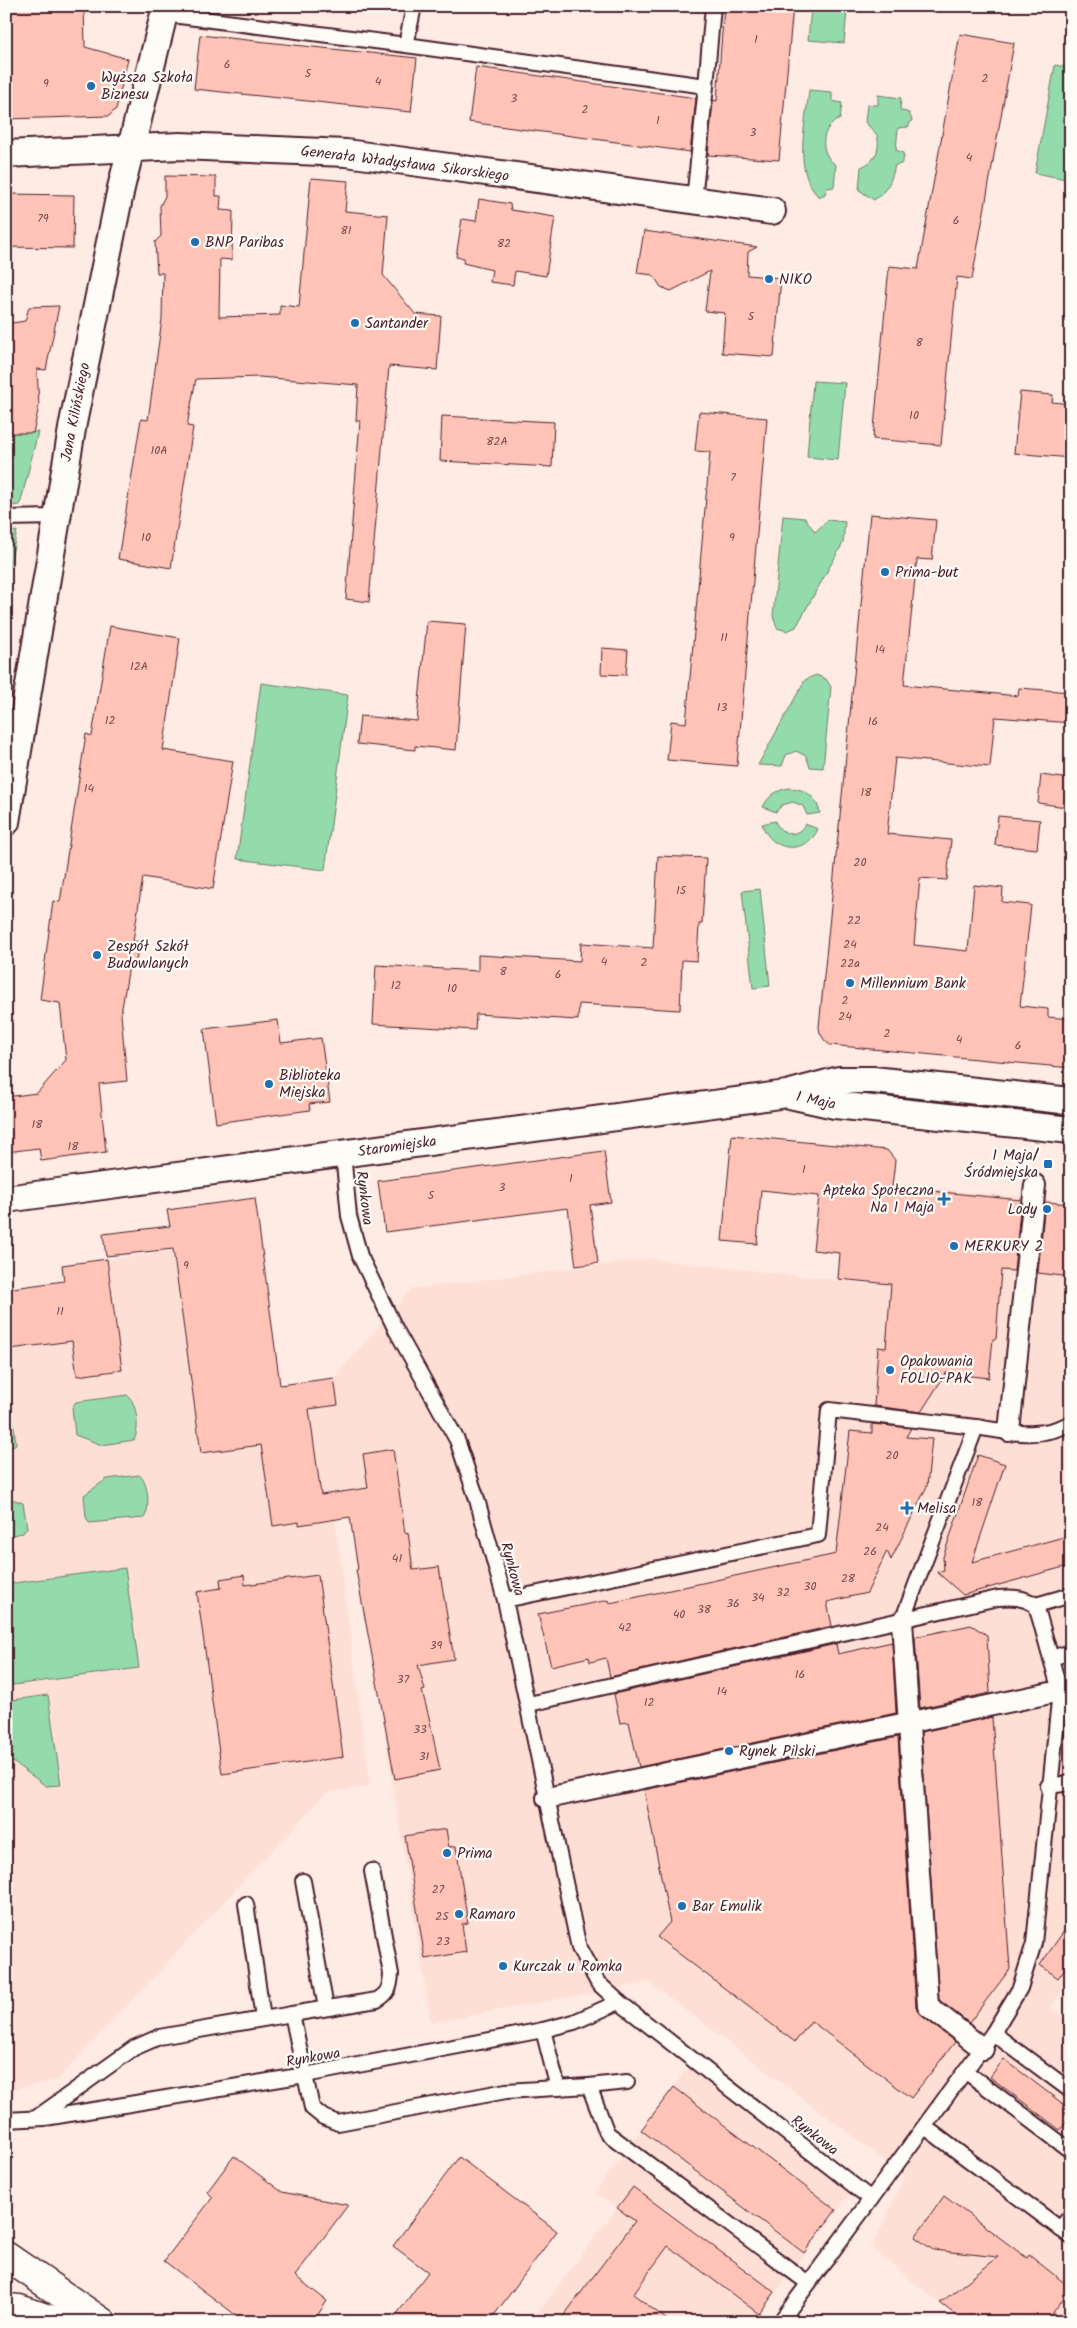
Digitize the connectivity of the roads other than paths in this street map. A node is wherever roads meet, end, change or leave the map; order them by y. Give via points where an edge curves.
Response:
1 (414, 6) edge
2 (713, 6) edge
3 (165, 10) edge
4 (406, 44) junction
5 (706, 86) junction
6 (131, 149) junction
7 (6, 154) edge
8 (694, 200) junction
9 (772, 211) dead end
10 (55, 517) junction
11 (6, 518) edge
12 (7, 809) edge
13 (787, 1094) junction
14 (1071, 1101) edge
15 (1071, 1130) edge
16 (343, 1153) junction
17 (1035, 1185) dead end
18 (6, 1199) edge
19 (1071, 1423) edge
20 (976, 1427) junction
21 (1009, 1432) junction
22 (1071, 1595) edge
23 (505, 1600) junction
24 (1036, 1605) junction
25 (902, 1621) junction
26 (1071, 1652) edge
27 (1051, 1658) junction
28 (1065, 1693) edge
29 (529, 1704) junction
30 (909, 1723) junction
31 (1071, 1783) edge
32 (1048, 1786) junction
33 (547, 1798) junction
34 (372, 1871) dead end
35 (303, 1881) dead end
36 (246, 1904) dead end
37 (619, 2002) junction
38 (326, 2008) junction
39 (292, 2014) junction
40 (264, 2018) junction
41 (543, 2030) junction
42 (988, 2041) junction
43 (965, 2071) junction
44 (305, 2075) junction
45 (627, 2082) dead end
46 (589, 2086) junction
47 (558, 2088) junction
48 (1071, 2091) edge
49 (35, 2119) junction
50 (6, 2120) edge
51 (924, 2127) junction
52 (1071, 2151) edge
53 (871, 2199) junction
54 (1071, 2214) edge
55 (1066, 2233) edge
56 (6, 2256) edge
57 (808, 2283) junction
58 (6, 2308) edge
59 (58, 2322) edge
60 (102, 2322) edge
61 (780, 2322) edge

1 - 4 lane
2 - 5 lane
3 - 4 lane
3 - 6 street, Jana Kilińskiego
4 - 5 lane
5 - 8 lane
6 - 7 street, Generała Władysława Sikorskiego
6 - 8 street, Generała Władysława Sikorskiego via 180,146 346,153
6 - 10 street, Jana Kilińskiego via 100,283
8 - 9 street, Generała Władysława Sikorskiego
10 - 11 lane
10 - 12 street, Jana Kilińskiego
13 - 14 street, 1 Maja via 839,1080 873,1080
13 - 15 street, 1 Maja via 835,1105
13 - 16 street, Staromiejska
16 - 18 street, Staromiejska
16 - 23 lane, Rynkowa via 349,1216 360,1256 396,1330 457,1440
17 - 21 street
19 - 21 lane via 1056,1431 1038,1434
20 - 21 lane
20 - 23 lane via 829,1410 818,1535
20 - 25 lane
22 - 24 lane
23 - 29 lane, Rynkowa
24 - 25 lane via 1017,1597 998,1598
24 - 27 lane
25 - 29 lane
25 - 30 street
26 - 27 lane
27 - 28 lane
28 - 30 street
28 - 32 lane
29 - 33 lane, Rynkowa
30 - 33 street
30 - 42 street via 928,2006
31 - 32 lane
32 - 42 lane via 1034,1943 1020,1988
33 - 37 lane, Rynkowa via 579,1948 598,1983
34 - 38 lane via 391,1974 390,1987 377,2000
35 - 38 lane
36 - 40 lane
37 - 41 lane, Rynkowa via 574,2022
37 - 53 lane, Rynkowa
38 - 39 lane
39 - 40 lane
39 - 44 lane
40 - 49 lane via 159,2037 134,2048
41 - 44 lane, Rynkowa
41 - 47 lane
42 - 43 lane
42 - 48 lane
43 - 51 lane
43 - 52 lane
44 - 47 lane via 312,2108 338,2123 506,2090
44 - 49 lane, Rynkowa
45 - 46 lane
46 - 47 lane
46 - 57 lane via 607,2133
49 - 50 lane, Rynkowa
51 - 53 lane
51 - 55 lane
53 - 57 lane
54 - 55 lane
56 - 60 street
57 - 61 lane
58 - 59 street

